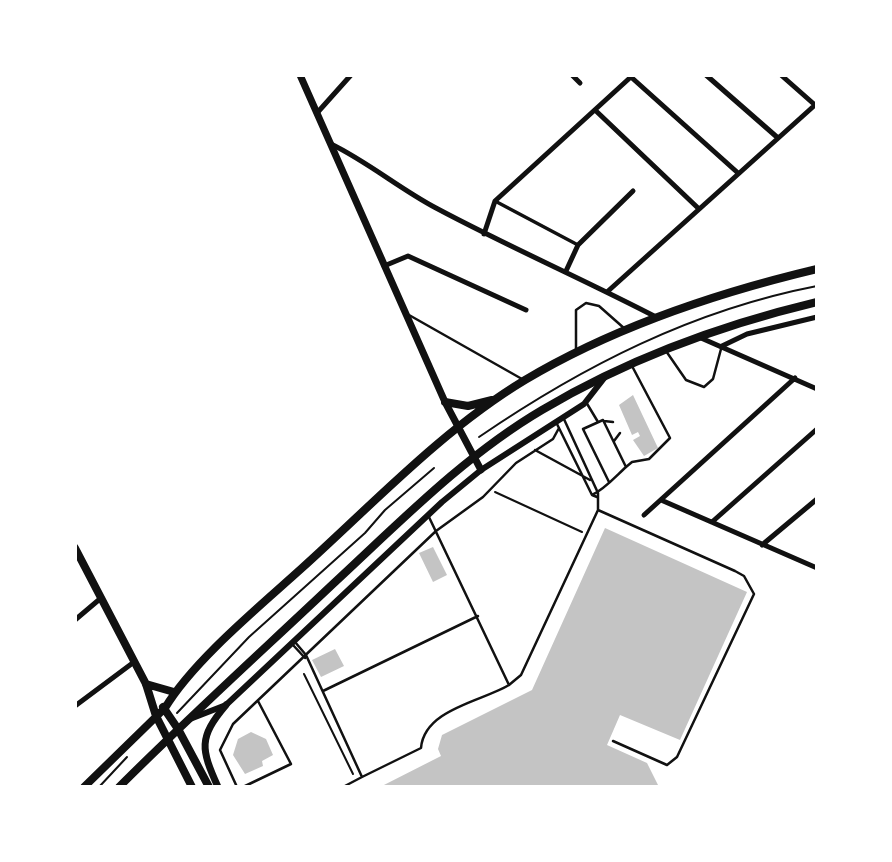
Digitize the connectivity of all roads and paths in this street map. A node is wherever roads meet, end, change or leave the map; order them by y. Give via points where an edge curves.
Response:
1 (300, 75) edge
2 (351, 75) edge
3 (572, 75) edge
4 (706, 75) edge
5 (781, 75) edge
6 (632, 76) edge
7 (580, 83) dead end
8 (595, 110) junction
9 (317, 113) junction
10 (778, 138) junction
11 (330, 144) junction
12 (738, 173) junction
13 (633, 191) dead end
14 (495, 201) junction
15 (698, 208) junction
16 (484, 234) junction
17 (578, 244) junction
18 (384, 266) junction
19 (817, 269) edge
20 (566, 271) junction
21 (817, 286) edge
22 (607, 292) junction
23 (817, 302) edge
24 (526, 310) dead end
25 (405, 312) junction
26 (817, 317) edge
27 (658, 318) junction
28 (627, 331) junction
29 (698, 337) junction
30 (722, 346) junction
31 (666, 351) junction
32 (577, 354) junction
33 (632, 365) junction
34 (605, 377) junction
35 (795, 378) junction
36 (525, 381) junction
37 (817, 389) edge
38 (498, 399) junction
39 (445, 402) junction
40 (586, 402) junction
41 (563, 417) junction
42 (604, 421) junction
43 (598, 422) junction
44 (613, 422) dead end
45 (557, 425) junction
46 (458, 428) junction
47 (817, 429) edge
48 (620, 433) dead end
49 (479, 437) dead end
50 (614, 441) junction
51 (534, 450) junction
52 (474, 457) junction
53 (626, 467) junction
54 (434, 468) dead end
55 (481, 470) junction
56 (584, 477) junction
57 (593, 481) junction
58 (610, 482) junction
59 (491, 490) junction
60 (598, 492) junction
61 (592, 495) junction
62 (597, 497) junction
63 (817, 499) edge
64 (660, 500) junction
65 (598, 510) junction
66 (644, 514) dead end
67 (428, 515) junction
68 (712, 522) junction
69 (436, 531) junction
70 (587, 534) junction
71 (762, 545) junction
72 (75, 548) edge
73 (817, 568) edge
74 (101, 598) junction
75 (478, 616) junction
76 (75, 620) edge
77 (294, 643) junction
78 (305, 656) junction
79 (134, 662) junction
80 (304, 674) dead end
81 (146, 684) junction
82 (509, 685) junction
83 (323, 691) junction
84 (174, 692) junction
85 (258, 701) junction
86 (154, 702) junction
87 (226, 705) junction
88 (75, 706) edge
89 (165, 708) junction
90 (156, 716) junction
91 (172, 719) junction
92 (188, 719) junction
93 (178, 729) junction
94 (168, 738) junction
95 (613, 741) dead end
96 (362, 777) junction
97 (356, 780) junction
98 (84, 787) edge
99 (118, 787) edge
100 (192, 787) edge
101 (209, 787) edge
102 (218, 787) edge
103 (237, 787) edge
104 (243, 787) edge
105 (343, 787) edge

1 - 9 main road
2 - 9 street
3 - 7 street
4 - 10 street
5 - 10 street via 815,105
6 - 8 street
6 - 12 street
8 - 14 street
8 - 15 street
9 - 11 main road
10 - 12 street
11 - 16 street via 405,192
11 - 18 main road
12 - 15 street
13 - 17 street
14 - 16 street
14 - 17 street
15 - 22 street
16 - 20 street
17 - 20 street
18 - 24 street via 408,256
18 - 25 main road
19 - 27 main road via 761,282
20 - 22 street
21 - 49 path via 741,304 672,329 577,374
22 - 27 street
23 - 29 main road
25 - 36 lane
25 - 39 main road
26 - 30 street via 747,334
27 - 28 main road
28 - 32 main road
28 - 32 lane via 599,306 586,303 576,310 574,319
29 - 30 street
29 - 31 main road
30 - 31 lane via 713,379 704,387 686,380
30 - 35 street
31 - 33 main road
32 - 36 main road
33 - 34 main road
33 - 53 lane via 670,439 649,459
34 - 40 street
34 - 52 main road via 541,411
35 - 37 street
35 - 64 street
36 - 38 main road
38 - 39 main road via 468,406
38 - 46 main road
39 - 46 main road
40 - 41 street
40 - 43 lane
41 - 45 street
41 - 57 lane
42 - 43 lane
42 - 44 lane
42 - 50 lane
43 - 58 lane via 583,429
45 - 51 lane via 553,439
45 - 55 street
45 - 56 lane
46 - 52 main road
46 - 84 main road via 246,619
47 - 68 street
48 - 50 lane
50 - 53 lane
51 - 56 lane
51 - 59 lane
52 - 55 main road
52 - 92 main road
53 - 58 lane
54 - 91 path via 249,637
55 - 67 street
56 - 57 lane
56 - 61 lane
57 - 60 lane
58 - 60 lane
59 - 69 lane
59 - 70 path
60 - 61 lane
60 - 62 lane
61 - 62 lane
62 - 65 lane
63 - 71 street
64 - 66 street
64 - 68 street
65 - 70 lane
65 - 95 lane via 735,571 754,594 677,757 667,765
67 - 69 lane
67 - 77 street
68 - 71 street
69 - 75 lane
69 - 78 lane
70 - 82 lane via 521,675
71 - 73 street
72 - 74 main road
74 - 76 street
74 - 79 main road
75 - 82 lane
75 - 83 lane
77 - 78 lane
77 - 87 street
78 - 83 lane
78 - 85 lane
79 - 81 main road
79 - 88 street
80 - 97 path
81 - 84 main road
81 - 86 main road
82 - 96 lane via 437,720 422,739 421,748
83 - 96 lane
84 - 89 main road
85 - 103 lane via 233,724 220,750
85 - 104 lane via 291,764
86 - 89 main road
86 - 90 main road
87 - 92 street
87 - 102 main road via 211,723 203,752
89 - 90 main road
89 - 91 main road
90 - 94 main road
90 - 98 main road
91 - 93 main road
92 - 93 main road
93 - 94 main road
93 - 101 main road
94 - 99 main road
94 - 100 main road
96 - 97 lane
97 - 105 lane

